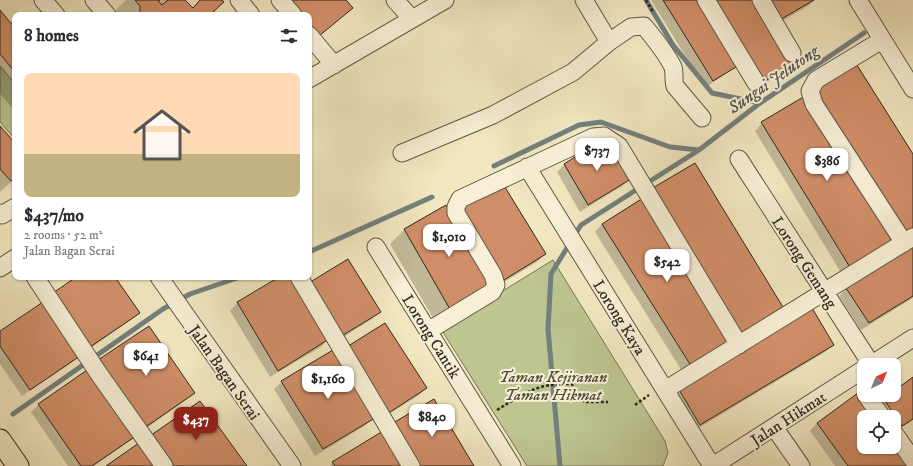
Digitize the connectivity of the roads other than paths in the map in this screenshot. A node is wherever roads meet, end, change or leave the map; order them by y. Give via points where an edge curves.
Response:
1 (43, 0) edge
2 (94, 0) edge
3 (239, 0) edge
4 (280, 0) edge
5 (396, 0) edge
6 (445, 0) edge
7 (584, 0) edge
8 (706, 0) edge
9 (761, 0) edge
10 (858, 0) edge
11 (53, 12) edge
12 (104, 12) edge
13 (249, 12) edge
14 (290, 12) edge
15 (412, 20) junction
16 (312, 39) edge
17 (882, 40) junction
18 (610, 42) junction
19 (792, 53) dead end
20 (334, 65) junction
21 (312, 78) edge
22 (756, 83) dead end
23 (913, 88) edge
24 (702, 118) dead end
25 (402, 153) dead end
26 (739, 160) dead end
27 (527, 167) junction
28 (908, 240) edge
29 (376, 247) dead end
30 (12, 260) edge
31 (0, 268) edge
32 (37, 280) edge
33 (161, 280) edge
34 (301, 280) edge
35 (825, 292) junction
36 (428, 331) junction
37 (913, 338) edge
38 (739, 345) junction
39 (867, 358) edge
40 (882, 358) edge
41 (857, 374) edge
42 (665, 390) junction
43 (774, 427) junction
44 (0, 440) edge
45 (901, 443) edge
46 (913, 460) edge
47 (18, 466) edge
48 (164, 466) edge
49 (292, 466) edge
50 (411, 466) edge
51 (512, 466) edge
52 (712, 466) edge
53 (801, 466) edge

1 - 11 street
2 - 12 street
3 - 13 street
4 - 14 street
5 - 15 street
6 - 15 street
7 - 18 street
8 - 22 street
9 - 19 street
10 - 17 street
15 - 20 street
16 - 20 street
17 - 23 street
17 - 28 street via 816,80 810,91 814,104
18 - 24 street via 631,27 644,26 674,69 675,86
18 - 25 street via 573,72 493,115
20 - 21 street
26 - 35 street, Lorong Gemang
27 - 36 street via 460,199 456,213 493,275 496,285 492,292
27 - 38 street via 594,137 604,136 620,146
27 - 42 street, Lorong Kaya
28 - 35 street
29 - 36 street, Lorong Cantik
30 - 31 street
32 - 48 street
33 - 49 street, Jalan Bagan Serai
34 - 50 street
35 - 38 street
35 - 39 street, Lorong Gemang
36 - 51 street, Lorong Cantik
37 - 40 street
38 - 42 street
41 - 43 street, Jalan Hikmat
42 - 52 street, Lorong Kaya
43 - 52 street, Jalan Hikmat
43 - 53 street
44 - 47 main road
45 - 46 street

